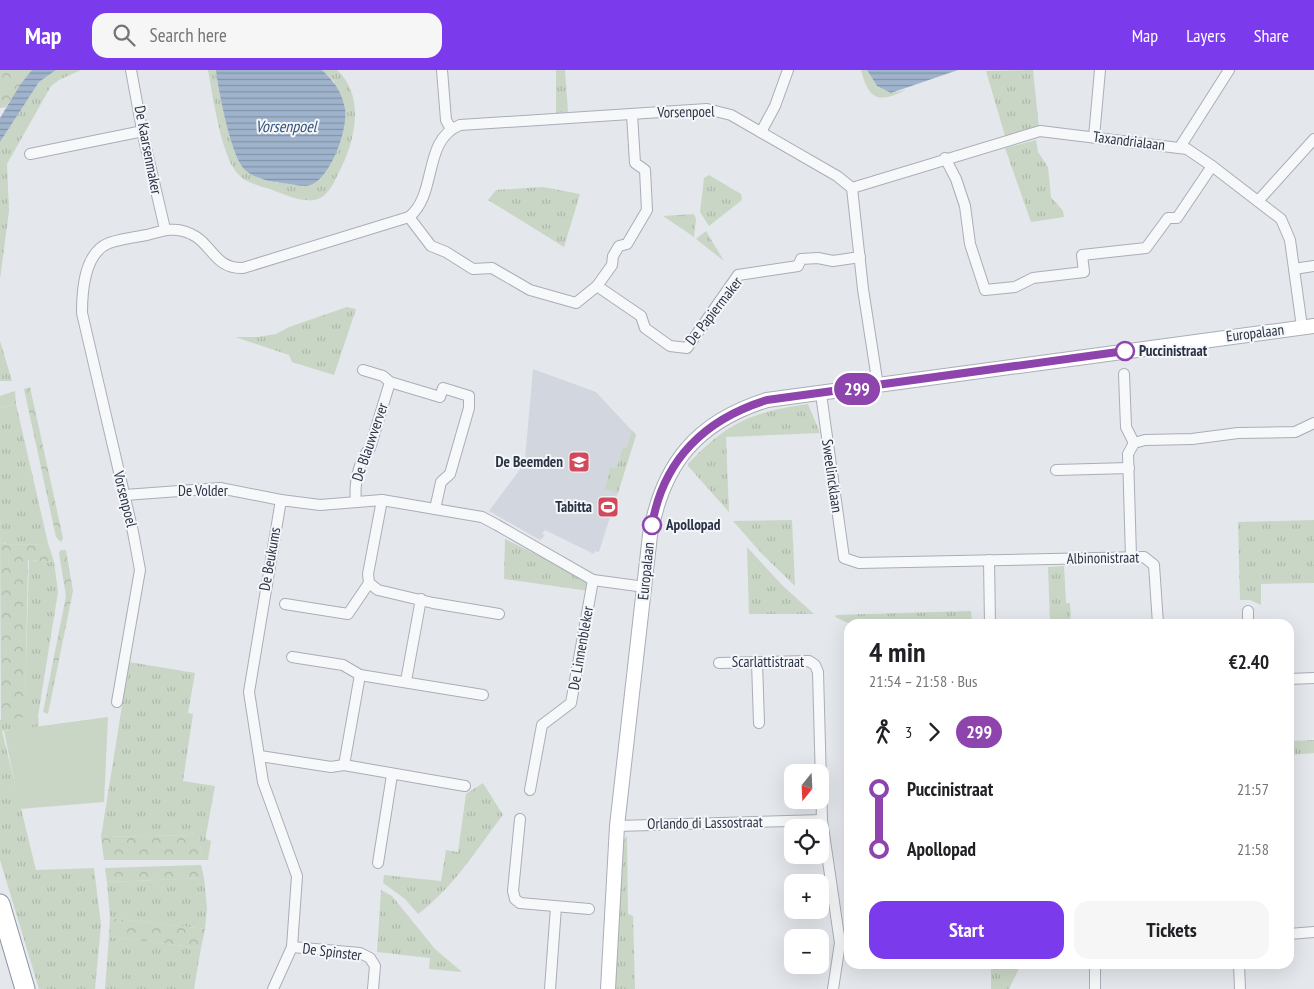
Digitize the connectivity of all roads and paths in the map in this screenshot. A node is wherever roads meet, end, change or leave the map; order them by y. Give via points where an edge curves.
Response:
1 (131, 70) edge
2 (442, 70) edge
3 (788, 70) edge
4 (1100, 70) edge
5 (1228, 70) edge
6 (632, 114) junction
7 (451, 129) junction
8 (142, 131) junction
9 (761, 132) junction
10 (1094, 137) junction
11 (1314, 139) edge
12 (1180, 147) junction
13 (30, 154) dead end
14 (945, 158) junction
15 (1212, 166) junction
16 (852, 188) junction
17 (1258, 201) junction
18 (409, 217) junction
19 (165, 229) junction
20 (860, 257) junction
21 (1314, 266) edge
22 (1294, 269) junction
23 (597, 286) junction
24 (1308, 326) edge
25 (363, 370) dead end
26 (1124, 374) dead end
27 (390, 382) junction
28 (878, 386) junction
29 (821, 394) junction
30 (1314, 423) edge
31 (1134, 442) junction
32 (1129, 468) junction
33 (1056, 470) dead end
34 (125, 495) junction
35 (281, 500) junction
36 (382, 500) junction
37 (356, 502) junction
38 (434, 509) junction
39 (1131, 557) junction
40 (844, 558) joint
41 (989, 560) junction
42 (593, 580) junction
43 (369, 583) junction
44 (645, 587) junction
45 (421, 599) junction
46 (285, 604) dead end
47 (1248, 611) dead end
48 (499, 614) dead end
49 (990, 619) edge
50 (1158, 619) edge
51 (1248, 619) edge
52 (292, 657) dead end
53 (757, 662) junction
54 (719, 663) dead end
55 (360, 675) junction
56 (1314, 678) edge
57 (1294, 679) edge
58 (406, 681) junction
59 (483, 695) dead end
60 (117, 702) dead end
61 (758, 723) dead end
62 (260, 756) junction
63 (344, 765) junction
64 (392, 775) junction
65 (464, 786) dead end
66 (530, 790) dead end
67 (520, 819) dead end
68 (822, 819) edge
69 (784, 821) edge
70 (617, 826) junction
71 (829, 859) edge
72 (378, 863) dead end
73 (0, 904) edge
74 (556, 907) junction
75 (589, 909) dead end
76 (1314, 932) edge
77 (1294, 934) edge
78 (844, 943) edge
79 (292, 947) junction
80 (1095, 969) edge
81 (1239, 969) edge
82 (24, 989) edge
83 (273, 989) edge
84 (372, 989) edge
85 (550, 989) edge
86 (608, 989) edge
87 (833, 989) edge
88 (1095, 989) edge
89 (1240, 989) edge

1 - 8 street, De Kaarsenmaker
2 - 7 street via 446,120
3 - 9 street
4 - 10 street
5 - 12 street
6 - 7 street, Vorsenpoel via 460,125
6 - 9 street, Vorsenpoel via 719,110
6 - 23 street via 635,162 645,170 647,210 627,244 620,246 613,256 612,265
7 - 18 street via 439,144 418,208
8 - 13 street
8 - 19 street, De Kaarsenmaker
9 - 16 street, Vorsenpoel
10 - 12 street, Taxandrialaan
10 - 14 street, Taxandrialaan via 1051,131 1030,132
11 - 17 street
12 - 15 street, Taxandrialaan via 1197,154
14 - 15 street via 965,206 970,244 985,290 1016,287 1033,278 1084,272 1082,255 1146,248 1168,218 1176,218
14 - 16 street, Taxandrialaan
15 - 17 street, Taxandrialaan
16 - 20 street
17 - 22 street, Taxandrialaan via 1281,219 1287,230
18 - 19 street, Vorsenpoel via 243,268 224,265 194,235 183,230
18 - 23 street via 431,246 473,269 492,268 530,290 576,303
19 - 34 street, Vorsenpoel via 101,247 90,261 82,301 83,324
20 - 23 street, De Papiermaker via 834,261 801,259 798,266 738,275 687,348 670,346 645,328 641,316
20 - 28 street
21 - 22 street
22 - 24 street, Taxandrialaan
24 - 28 street, Europalaan
25 - 27 street, De Blauwverver via 383,376
26 - 31 street via 1126,428
27 - 37 street, De Blauwverver via 354,487
27 - 38 street, De Blauwverver via 440,396 443,388 469,396 469,408 450,474 441,482
28 - 29 street, Europalaan
29 - 40 street, Sweelincklaan
29 - 44 street, Europalaan via 767,400 741,408 695,440 670,470 657,501
30 - 31 street via 1295,432 1238,433
31 - 32 street via 1129,448
32 - 33 street
32 - 39 street
34 - 35 street, De Volder via 220,488
34 - 60 street, Vorsenpoel via 140,570
35 - 37 street via 320,505
35 - 62 street, De Beukums via 249,692
36 - 37 street
36 - 38 street
36 - 43 street
38 - 42 street via 482,518
39 - 41 street, Albinonistraat
39 - 50 street, Albinonistraat via 1144,557 1154,565
40 - 41 street, Albinonistraat via 859,563
41 - 49 street
42 - 44 street
42 - 66 street, De Linnenbleker via 571,703 542,725
43 - 45 street via 378,590
43 - 46 street via 348,614
44 - 70 street, Europalaan
45 - 48 street
45 - 58 street
47 - 51 street
52 - 55 street via 342,665
53 - 54 street, Scarlattistraat
53 - 61 street
53 - 68 street, Scarlattistraat via 809,661 815,664 818,672
55 - 58 street
55 - 63 street
56 - 57 street
58 - 59 street
62 - 63 street via 331,767
62 - 79 street, De Beukums via 263,782 297,876
63 - 64 street
64 - 65 street
64 - 72 street
67 - 74 street via 515,899 520,903
69 - 70 street, Orlando di Lassostraat
70 - 86 street, Europalaan
71 - 78 street
73 - 82 highway
74 - 75 street
74 - 85 street
76 - 77 street
78 - 87 street
79 - 83 street, De Beukums
79 - 84 street, De Spinster via 360,953 370,958 375,966
80 - 88 street
81 - 89 street

